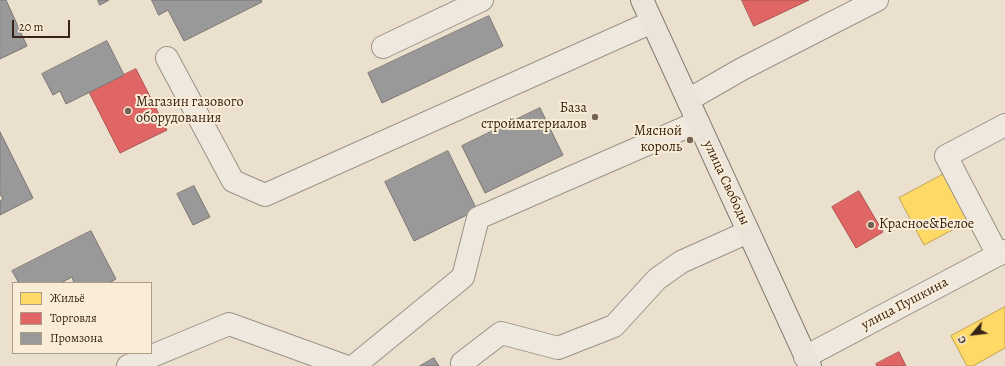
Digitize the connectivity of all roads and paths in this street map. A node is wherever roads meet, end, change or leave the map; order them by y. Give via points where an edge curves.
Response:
1 (482, 0) edge
2 (642, 0) edge
3 (877, 0) edge
4 (652, 22) junction
5 (383, 48) dead end
6 (167, 58) dead end
7 (688, 100) junction
8 (698, 122) junction
9 (1005, 125) edge
10 (748, 232) junction
11 (1002, 253) edge
12 (807, 361) edge
13 (128, 366) edge
14 (345, 366) edge
15 (354, 366) edge
16 (464, 366) edge

1 - 5 street
2 - 4 main road, улица Свободы
3 - 7 street via 742,69
4 - 6 street via 265,195 233,181
4 - 7 main road, улица Свободы
7 - 8 main road, улица Свободы
8 - 10 main road, улица Свободы
8 - 15 street via 478,218 463,277
9 - 11 street via 946,156
10 - 12 main road, улица Свободы
10 - 16 street via 681,262 657,279 614,326 558,348 501,333 462,363
11 - 12 street, улица Пушкина
13 - 14 street via 229,324

